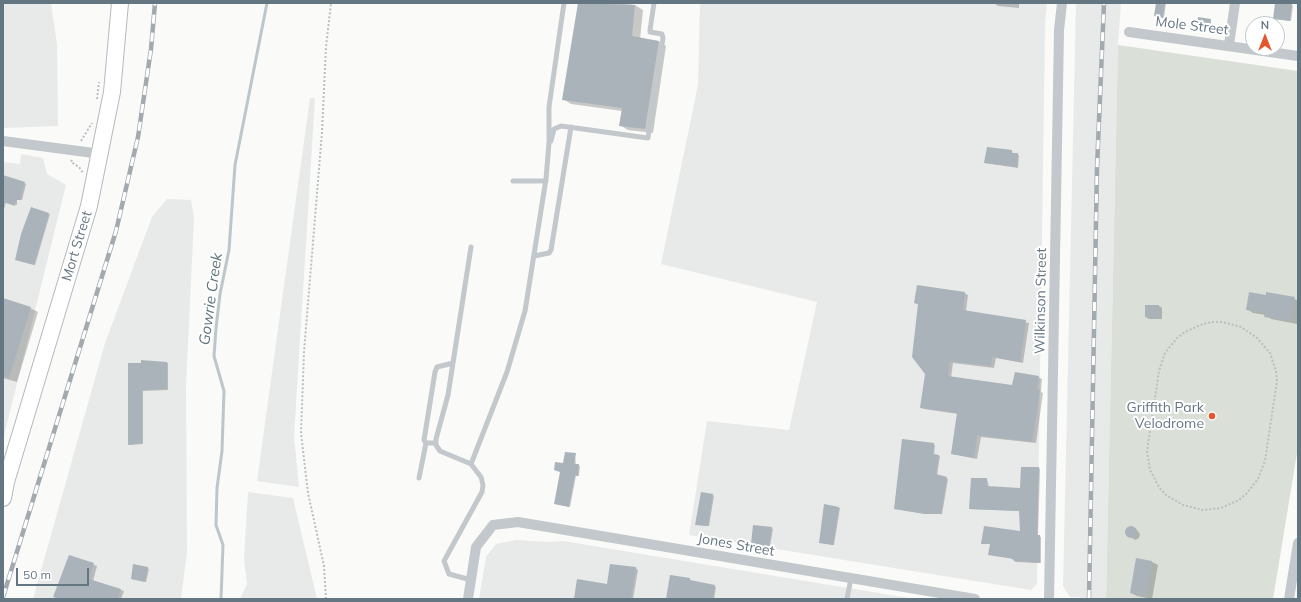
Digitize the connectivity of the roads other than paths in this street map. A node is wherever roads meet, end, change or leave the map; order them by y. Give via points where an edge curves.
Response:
1 (120, 3) edge
2 (564, 3) edge
3 (654, 3) edge
4 (1062, 3) edge
5 (1235, 3) edge
6 (1129, 32) dead end
7 (1229, 45) junction
8 (1298, 56) edge
9 (571, 127) junction
10 (3, 141) edge
11 (548, 148) junction
12 (101, 154) junction
13 (513, 181) dead end
14 (546, 181) junction
15 (471, 247) dead end
16 (534, 256) junction
17 (453, 363) junction
18 (426, 443) junction
19 (436, 444) junction
20 (471, 464) junction
21 (419, 478) dead end
22 (5, 485) edge
23 (3, 498) edge
24 (1298, 543) edge
25 (851, 578) junction
26 (471, 580) junction
27 (468, 599) edge
28 (847, 599) edge
29 (975, 599) edge
30 (1049, 599) edge
31 (1289, 599) edge

1 - 12 main road, Mort Street via 112,92
2 - 11 lane via 549,101
3 - 9 lane via 650,32 662,34 663,38 648,138
4 - 30 street, Wilkinson Street
5 - 7 street
6 - 7 street, Mole Street
7 - 8 street, Mole Street
9 - 11 lane via 554,129
9 - 16 lane via 551,250
10 - 12 street
11 - 14 lane
12 - 22 main road, Mort Street via 89,206
13 - 14 lane
14 - 16 lane
15 - 17 lane
16 - 20 lane via 525,311 514,352
17 - 18 lane via 437,367 425,435
17 - 19 lane
18 - 19 lane
18 - 21 lane
19 - 20 lane via 440,451
20 - 26 lane via 481,477 482,492 444,561 449,574
22 - 23 main road, Mort Street
24 - 31 street
25 - 26 street, Jones Street via 518,522 493,526 476,547
25 - 28 lane
25 - 29 street, Jones Street
26 - 27 street

